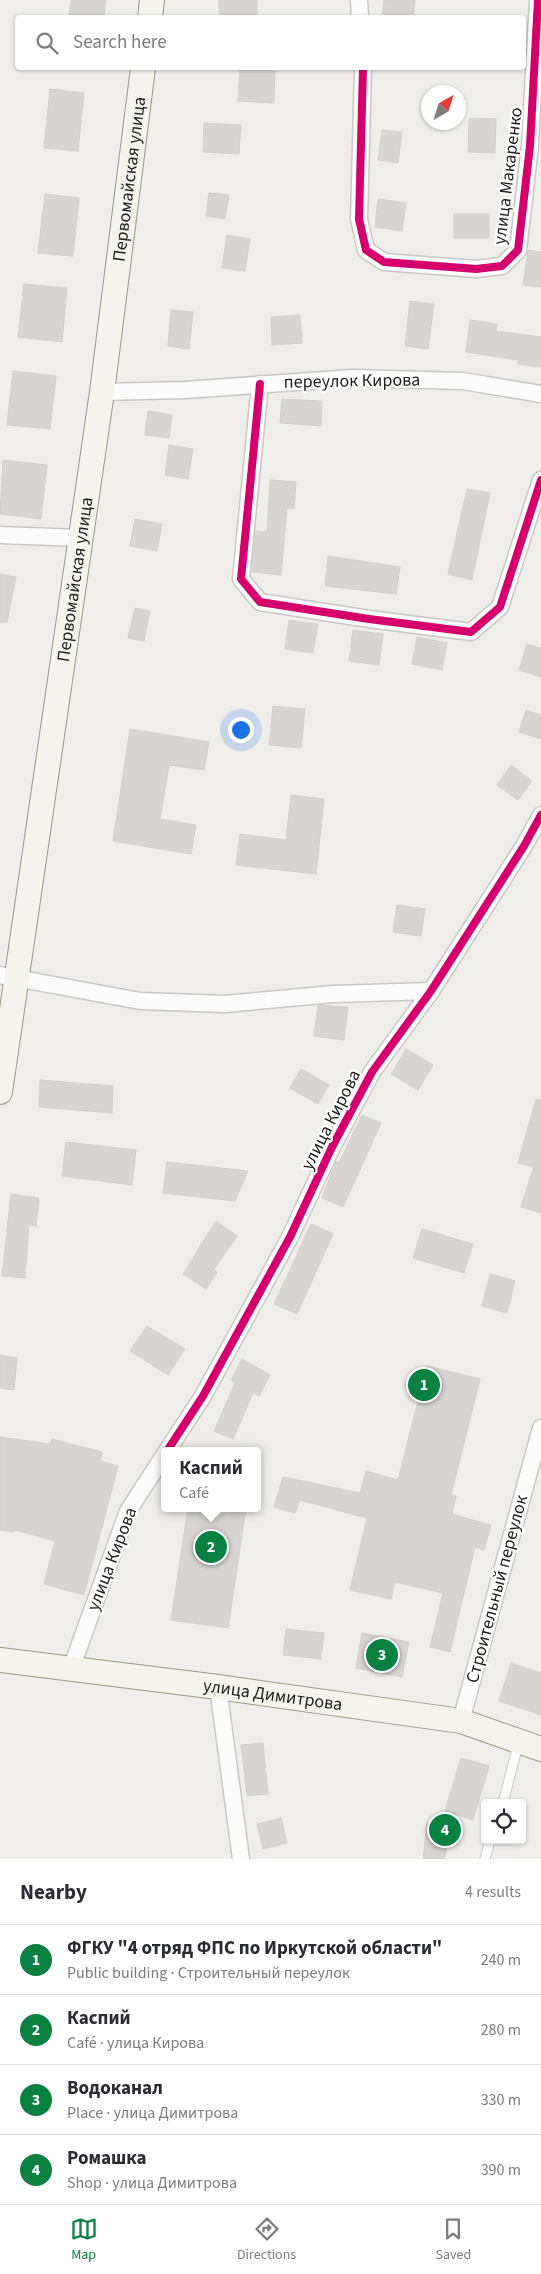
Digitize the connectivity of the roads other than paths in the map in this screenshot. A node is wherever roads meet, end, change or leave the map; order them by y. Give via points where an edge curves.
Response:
1 (152, 0) edge
2 (359, 0) edge
3 (538, 0) edge
4 (150, 15) edge
5 (360, 15) edge
6 (143, 70) edge
7 (363, 70) edge
8 (260, 384) junction
9 (102, 392) junction
10 (541, 394) edge
11 (541, 480) edge
12 (0, 535) edge
13 (80, 538) junction
14 (541, 815) edge
15 (8, 977) edge
16 (431, 991) junction
17 (0, 1092) edge
18 (541, 1428) edge
19 (170, 1447) edge
20 (161, 1460) edge
21 (0, 1660) edge
22 (71, 1669) junction
23 (218, 1687) junction
24 (461, 1721) junction
25 (530, 1745) edge
26 (505, 1799) edge
27 (489, 1844) edge
28 (241, 1859) edge
29 (485, 1859) edge

1 - 4 main road
2 - 5 street
3 - 7 street, улица Макаренко via 530,146 518,250 502,266 476,269 384,262 366,250 359,219
6 - 9 main road, Первомайская улица
8 - 9 street, переулок Кирова
8 - 10 street, переулок Кирова via 352,378 463,381
8 - 11 street via 241,579 260,602 471,632 500,607
9 - 13 main road, Первомайская улица
12 - 13 street
13 - 15 main road, Первомайская улица
14 - 16 street, улица Кирова
15 - 16 street via 140,1001 224,1004 333,994
15 - 17 main road, Первомайская улица
16 - 19 street, улица Кирова via 372,1072 290,1237 203,1396
18 - 24 street, Строительный переулок
20 - 22 street, улица Кирова via 128,1511
21 - 22 main road, улица Димитрова
22 - 23 main road, улица Димитрова
23 - 24 main road, улица Димитрова
23 - 28 street
24 - 25 main road, улица Димитрова
25 - 26 lane
27 - 29 lane

